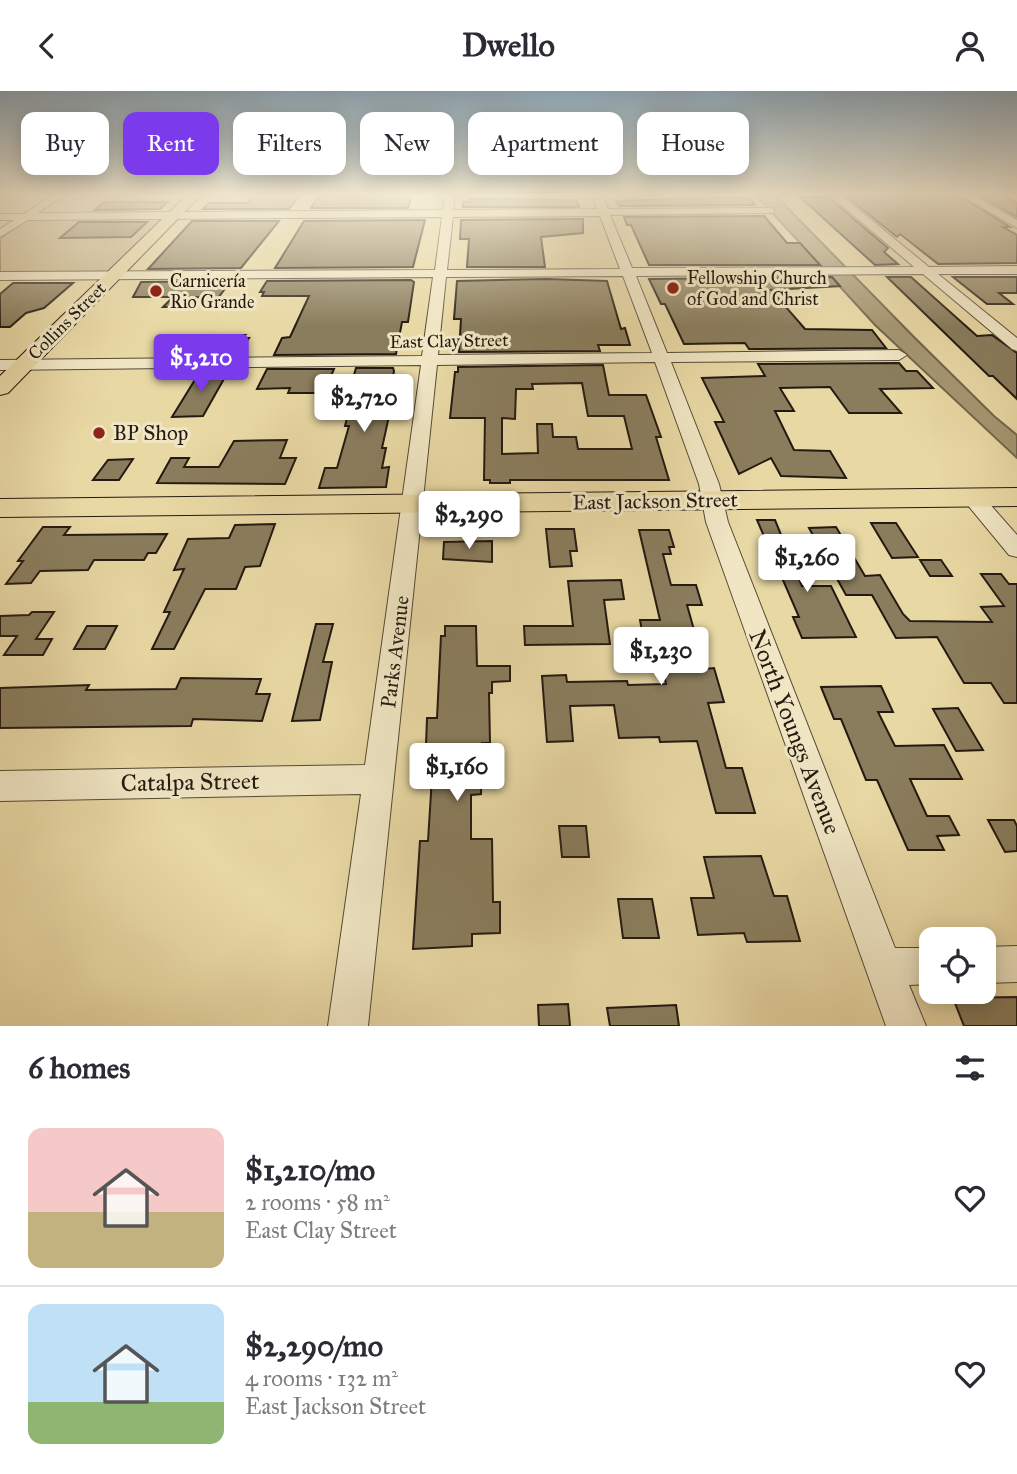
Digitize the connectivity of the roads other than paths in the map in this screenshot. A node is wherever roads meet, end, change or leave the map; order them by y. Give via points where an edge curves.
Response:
1 (150, 239) edge
2 (445, 239) edge
3 (614, 239) edge
4 (889, 239) edge
5 (927, 270) junction
6 (1017, 270) edge
7 (627, 271) junction
8 (441, 272) junction
9 (114, 275) junction
10 (0, 276) edge
11 (1017, 346) edge
12 (899, 355) dead end
13 (661, 358) junction
14 (431, 361) junction
15 (0, 365) edge
16 (23, 365) junction
17 (0, 388) edge
18 (1017, 497) edge
19 (973, 498) junction
20 (712, 500) junction
21 (414, 504) junction
22 (0, 508) edge
23 (1017, 549) edge
24 (379, 779) junction
25 (0, 786) edge
26 (1017, 964) edge
27 (996, 965) edge
28 (919, 966) edge
29 (884, 967) junction
30 (348, 1026) edge
31 (906, 1026) edge

1 - 9 main road, Collins Street
2 - 8 street, Parks Avenue
3 - 7 street, North Youngs Avenue
4 - 5 street
5 - 6 street
5 - 7 street
5 - 11 street
7 - 8 street
7 - 13 street, North Youngs Avenue
8 - 9 street
8 - 14 street, Parks Avenue
9 - 10 street
9 - 16 main road, Collins Street
12 - 13 street, East Clay Street
13 - 14 street, East Clay Street
13 - 20 street, North Youngs Avenue
14 - 16 street, East Clay Street
14 - 21 street, Parks Avenue
15 - 16 street, East Clay Street
16 - 17 main road, Collins Street
18 - 19 main road, East Jackson Street
19 - 20 main road, East Jackson Street
19 - 23 street
20 - 21 main road, East Jackson Street
20 - 29 street, North Youngs Avenue
21 - 22 main road, East Jackson Street
21 - 24 street, Parks Avenue
24 - 25 street, Catalpa Street
24 - 30 street, Parks Avenue
26 - 27 street
28 - 29 street
29 - 31 street, North Youngs Avenue

